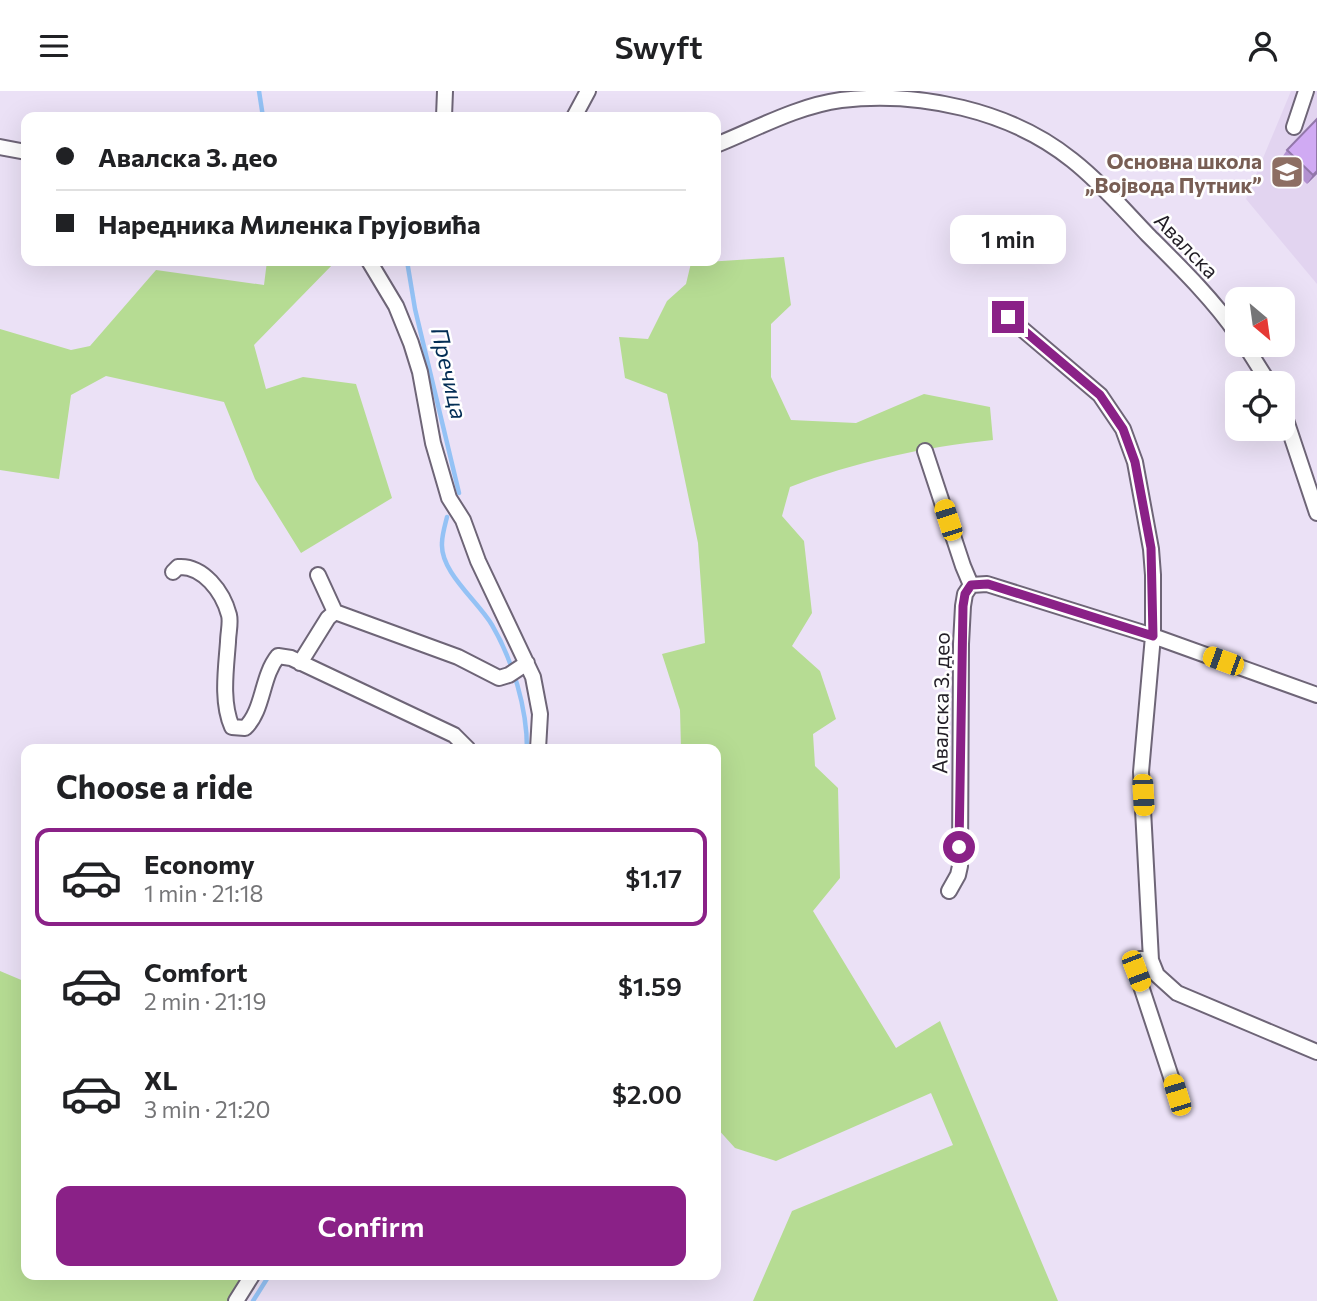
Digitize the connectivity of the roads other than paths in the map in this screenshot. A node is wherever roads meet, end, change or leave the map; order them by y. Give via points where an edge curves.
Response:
1 (445, 91) edge
2 (588, 91) edge
3 (1306, 91) edge
4 (443, 112) edge
5 (577, 112) edge
6 (1294, 127) dead end
7 (721, 143) edge
8 (0, 147) edge
9 (21, 151) edge
10 (372, 266) edge
11 (1008, 317) dead end
12 (1225, 317) edge
13 (1293, 441) edge
14 (925, 451) dead end
15 (1317, 513) edge
16 (173, 572) dead end
17 (318, 575) dead end
18 (971, 585) junction
19 (335, 612) junction
20 (1153, 636) junction
21 (300, 663) junction
22 (518, 669) junction
23 (1317, 695) edge
24 (463, 744) edge
25 (538, 744) edge
26 (949, 891) dead end
27 (1151, 960) junction
28 (1317, 1052) edge
29 (1177, 1095) dead end
30 (249, 1280) edge
31 (236, 1301) edge

1 - 4 street
2 - 5 street
3 - 6 street
7 - 12 street, Авалска via 809,106 867,97 931,101 1004,121 1073,160
8 - 9 street
10 - 22 street via 397,306 411,343 449,498 463,520
11 - 20 street via 1100,395 1123,429 1135,462 1151,548
13 - 15 street
14 - 18 street
16 - 21 street via 185,566 200,571 219,593 230,616 226,714 232,727 245,728 253,720 269,667 278,656
17 - 19 street
18 - 20 street via 988,584
18 - 26 street, Авалска 3. део via 963,606 960,866
19 - 21 street
19 - 22 street via 458,657 499,678
20 - 23 street
20 - 27 street via 1142,772
21 - 24 street via 454,735
22 - 25 street via 537,691
27 - 28 street via 1163,983 1177,993
27 - 29 street via 1140,958 1136,971
30 - 31 street

